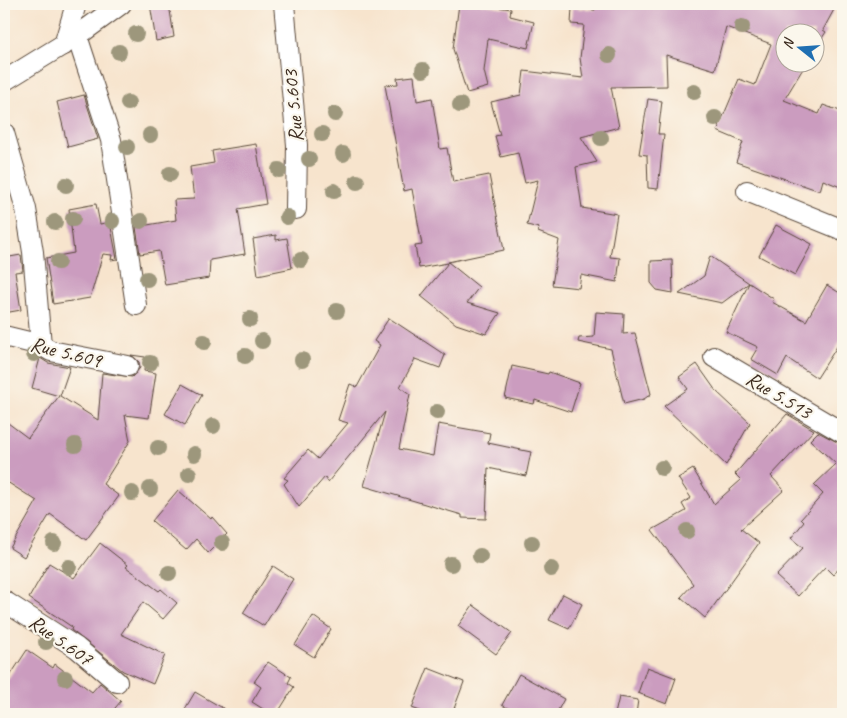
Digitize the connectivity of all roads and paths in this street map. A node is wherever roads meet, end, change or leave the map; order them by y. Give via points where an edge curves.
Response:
1 (76, 4) edge
2 (121, 4) edge
3 (284, 4) edge
4 (70, 41) junction
5 (4, 81) edge
6 (4, 133) edge
7 (747, 191) dead end
8 (296, 209) dead end
9 (843, 230) edge
10 (136, 305) dead end
11 (4, 336) edge
12 (41, 345) junction
13 (714, 357) dead end
14 (128, 366) dead end
15 (843, 433) edge
16 (4, 601) edge
17 (116, 682) dead end

1 - 4 street
2 - 4 street
3 - 8 street, Rue 5.603 via 297,145
4 - 5 street
4 - 10 street via 111,140
6 - 12 street via 26,209
7 - 9 street
11 - 12 street, Rue 5.609
12 - 14 street, Rue 5.609 via 51,351
13 - 15 street, Rue 5.513
16 - 17 street, Rue 5.607 via 76,648

